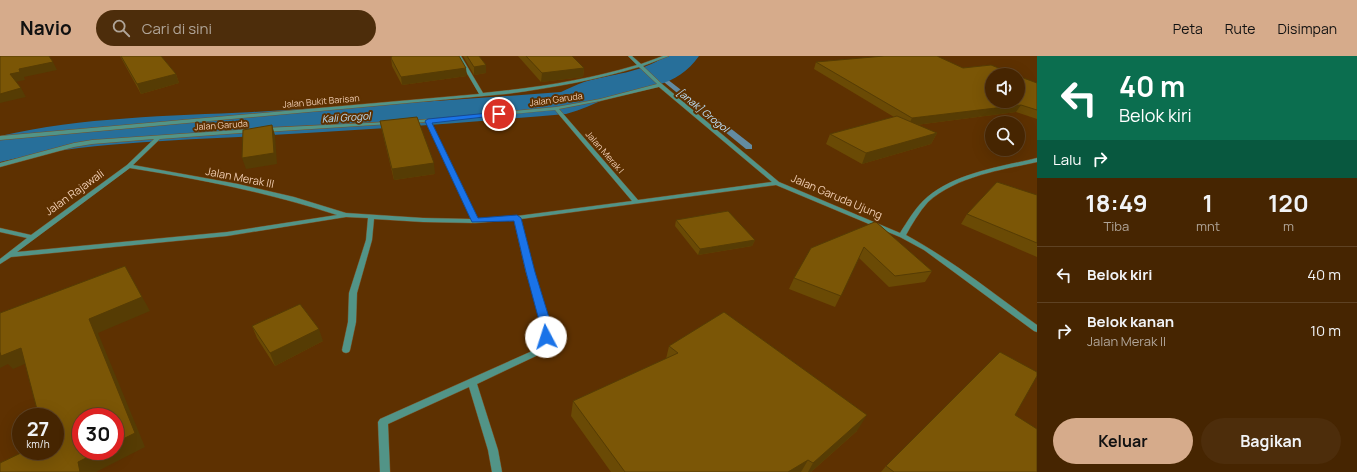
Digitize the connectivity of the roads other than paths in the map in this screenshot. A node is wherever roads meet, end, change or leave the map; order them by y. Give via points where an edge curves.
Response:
1 (459, 56) edge
2 (630, 56) edge
3 (667, 56) edge
4 (641, 66) junction
5 (659, 84) junction
6 (482, 95) junction
7 (556, 108) junction
8 (428, 121) junction
9 (406, 122) edge
10 (390, 123) edge
11 (159, 137) junction
12 (0, 138) edge
13 (1037, 160) edge
14 (0, 165) edge
15 (128, 166) junction
16 (777, 183) junction
17 (636, 202) junction
18 (346, 215) junction
19 (371, 218) junction
20 (517, 218) junction
21 (475, 221) junction
22 (0, 230) edge
23 (32, 236) junction
24 (902, 236) junction
25 (9, 255) junction
26 (0, 262) edge
27 (1037, 329) edge
28 (346, 350) dead end
29 (472, 382) junction
30 (385, 472) edge
31 (497, 472) edge

1 - 6 street
2 - 4 street
3 - 4 street, Jalan Bukit Barisan
4 - 5 street, Jalan Garuda Ujung
4 - 6 street, Jalan Bukit Barisan via 566,85
5 - 7 street, Jalan Garuda via 600,100
5 - 16 street, Jalan Garuda Ujung
6 - 12 street, Jalan Bukit Barisan
7 - 8 street, Jalan Garuda
7 - 17 street, Jalan Merak I
8 - 9 street, Jalan Garuda
8 - 21 street
10 - 11 street, Jalan Garuda via 338,124
11 - 14 street, Jalan Garuda via 74,145
11 - 15 street, Jalan Rajawali
13 - 24 street via 976,175 943,189 922,206
15 - 18 street, Jalan Merak III via 272,193
15 - 23 street, Jalan Rajawali
16 - 17 street
16 - 24 street, Jalan Garuda Ujung
17 - 20 street
18 - 19 street
18 - 25 street via 211,236
19 - 21 street
19 - 28 street via 369,240 353,293 352,322
20 - 21 street
20 - 29 street via 546,324 546,337 542,346 533,354
22 - 23 street
23 - 25 street, Jalan Rajawali
24 - 27 street, Jalan Garuda Ujung via 957,270
25 - 26 street, Jalan Rajawali
29 - 30 street via 383,422
29 - 31 street via 493,450

